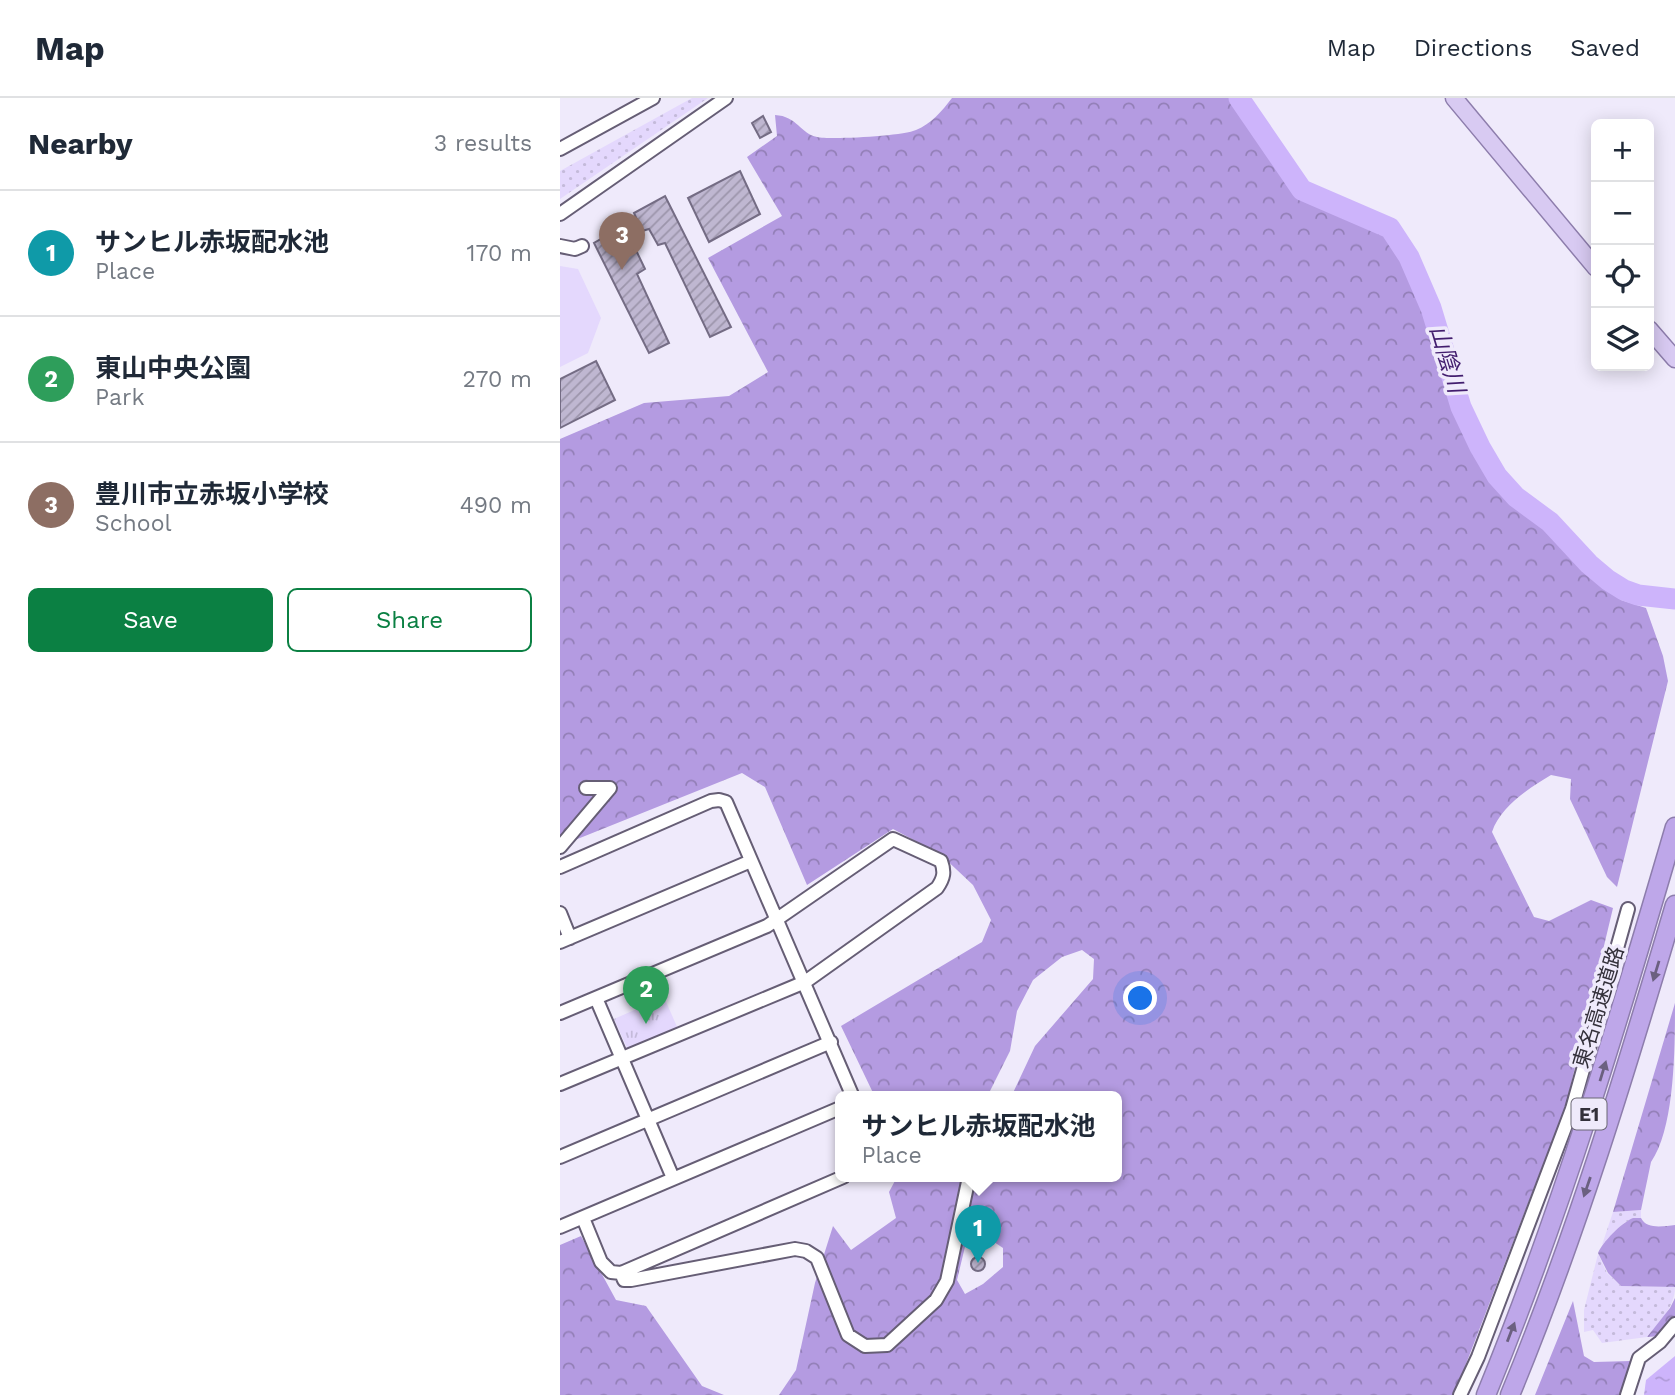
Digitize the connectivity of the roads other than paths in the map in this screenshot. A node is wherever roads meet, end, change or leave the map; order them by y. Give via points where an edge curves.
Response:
1 (653, 98) edge
2 (726, 98) edge
3 (1454, 98) edge
4 (560, 149) edge
5 (560, 214) edge
6 (560, 246) edge
7 (582, 246) dead end
8 (1591, 262) edge
9 (1654, 334) edge
10 (1675, 359) edge
11 (586, 788) dead end
12 (1675, 827) edge
13 (560, 847) edge
14 (751, 860) junction
15 (560, 867) edge
16 (1675, 905) edge
17 (1628, 909) dead end
18 (560, 913) edge
19 (776, 919) junction
20 (565, 940) edge
21 (805, 982) junction
22 (596, 998) junction
23 (560, 1013) edge
24 (831, 1042) junction
25 (621, 1057) junction
26 (560, 1084) edge
27 (851, 1091) edge
28 (835, 1110) edge
29 (649, 1119) junction
30 (560, 1157) edge
31 (674, 1178) junction
32 (835, 1180) edge
33 (968, 1182) edge
34 (583, 1218) junction
35 (560, 1227) edge
36 (621, 1273) junction
37 (1675, 1324) edge
38 (1460, 1395) edge
39 (1486, 1395) edge
40 (1510, 1395) edge
41 (1627, 1395) edge

1 - 4 street
2 - 5 street
3 - 8 main road
6 - 7 street
9 - 10 main road
11 - 13 street via 610,788
39 -> 12 highway, 東名高速道路 / E1 via 1589,1114
14 - 15 street via 726,802 719,800
14 - 19 street
14 - 20 street
16 -> 40 highway, E1 via 1610,1120
17 - 38 street via 1572,1109
18 - 20 street
19 - 21 street
19 - 21 street via 893,839 941,861 944,875 937,888
19 - 22 street
21 - 24 street
21 - 25 street
22 - 23 street
22 - 25 street
24 - 27 street
24 - 29 street
25 - 26 street
25 - 29 street
28 - 31 street
29 - 30 street
29 - 31 street
31 - 34 street
32 - 36 street
33 - 36 street via 947,1281 936,1300 887,1345 865,1346 848,1335 817,1258 806,1251 795,1249 631,1280 624,1280
34 - 35 street
34 - 36 street via 601,1262 611,1272
37 - 41 street via 1639,1358

